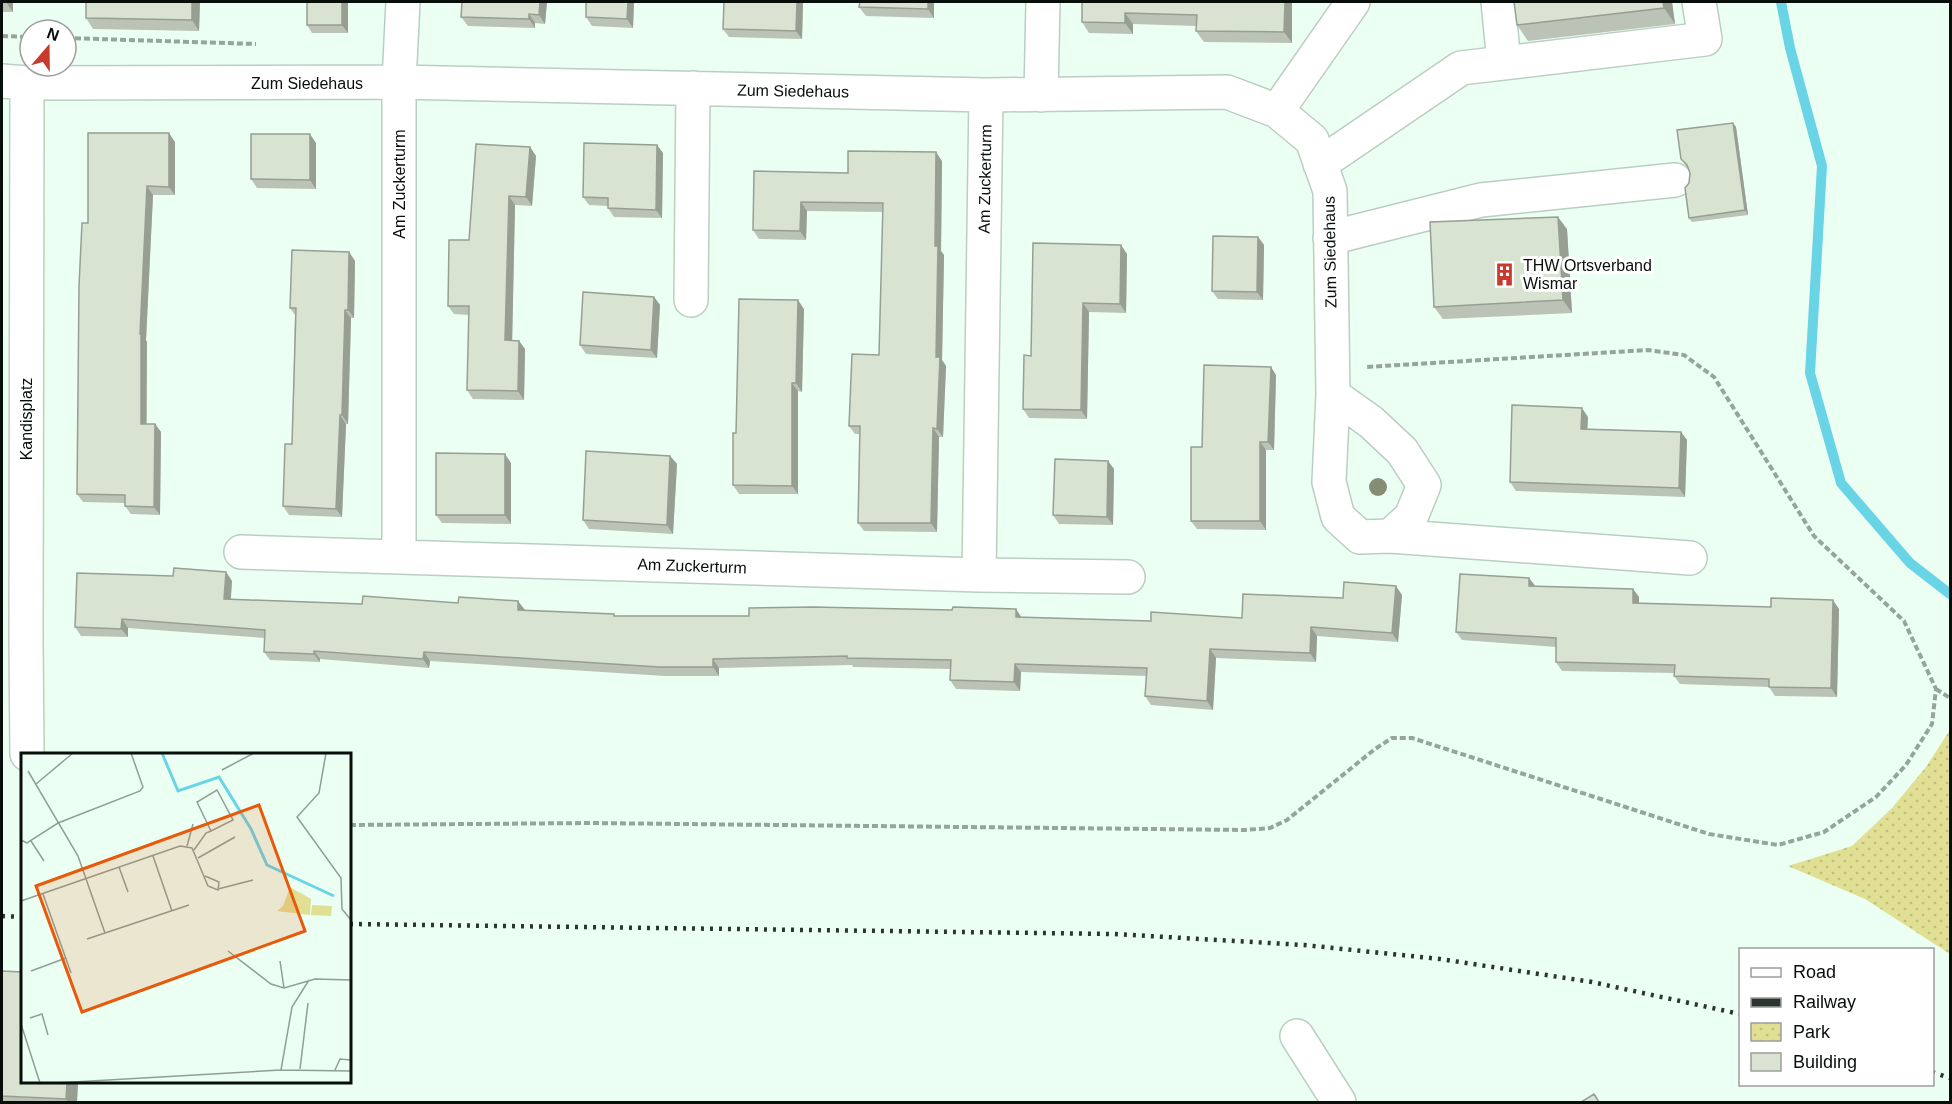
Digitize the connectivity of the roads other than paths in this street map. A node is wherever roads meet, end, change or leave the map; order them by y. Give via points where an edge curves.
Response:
1 (403, 2) edge
2 (1043, 2) edge
3 (1353, 2) edge
4 (1498, 2) edge
5 (1699, 2) edge
6 (1504, 63) junction
7 (14, 82) edge
8 (399, 82) junction
9 (693, 88) junction
10 (986, 95) junction
11 (1041, 95) junction
12 (1277, 111) junction
13 (1320, 164) junction
14 (1675, 180) dead end
15 (1330, 238) junction
16 (691, 300) dead end
17 (1332, 382) junction
18 (1390, 536) junction
19 (241, 552) dead end
20 (399, 557) junction
21 (1690, 558) dead end
22 (979, 575) junction
23 (1128, 577) dead end
24 (14, 640) edge
25 (27, 753) edge
26 (1297, 1036) dead end
27 (1339, 1102) edge

1 - 8 street, Am Zuckerturm
2 - 11 street
3 - 12 street
4 - 6 street
5 - 6 street via 1705,39
6 - 13 street via 1461,68
7 - 8 street, Zum Siedehaus
7 - 24 street, Kandisplatz
8 - 9 street, Zum Siedehaus
8 - 20 street, Am Zuckerturm
9 - 10 street, Zum Siedehaus
9 - 16 street
10 - 11 street, Zum Siedehaus
10 - 22 street, Am Zuckerturm
11 - 12 street, Zum Siedehaus via 1227,92
12 - 13 street, Zum Siedehaus via 1311,140
13 - 15 street, Zum Siedehaus via 1330,191
14 - 15 street via 1481,200
15 - 17 street, Zum Siedehaus
17 - 18 street, Zum Siedehaus via 1329,482 1338,517 1360,537
17 - 18 street via 1402,451 1424,485 1411,517
18 - 21 street, Zum Siedehaus
19 - 20 street
20 - 22 street, Am Zuckerturm
22 - 23 street
24 - 25 street, Kandisplatz
26 - 27 street

